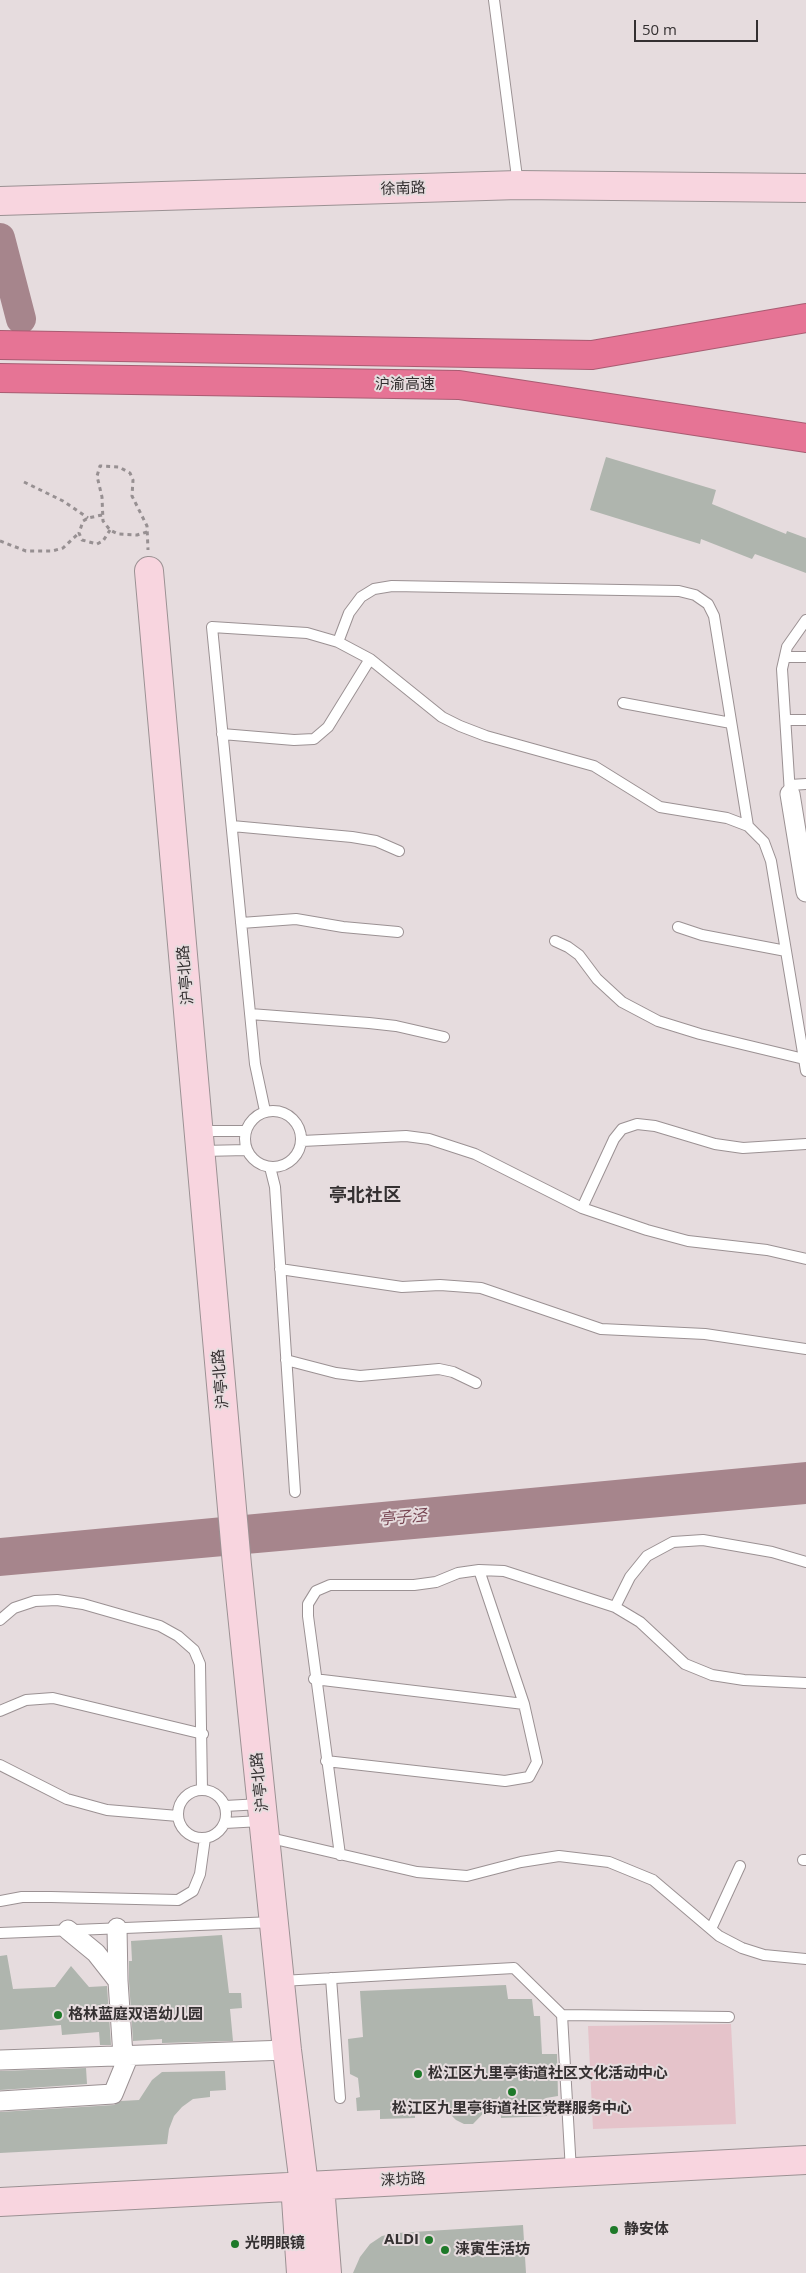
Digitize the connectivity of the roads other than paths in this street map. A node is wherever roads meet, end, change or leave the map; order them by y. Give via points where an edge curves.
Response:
1 (494, 0) edge
2 (518, 185) junction
3 (806, 188) edge
4 (10, 201) edge
5 (806, 318) edge
6 (0, 345) edge
7 (0, 379) edge
8 (806, 438) edge
9 (149, 571) road end
10 (806, 620) edge
11 (338, 642) junction
12 (806, 656) edge
13 (785, 657) junction
14 (370, 659) junction
15 (623, 703) dead end
16 (786, 720) junction
17 (806, 720) edge
18 (731, 723) junction
19 (222, 734) junction
20 (795, 788) edge
21 (232, 826) junction
22 (748, 826) junction
23 (399, 851) dead end
24 (806, 892) edge
25 (241, 923) junction
26 (678, 927) dead end
27 (398, 932) dead end
28 (555, 941) dead end
29 (786, 951) junction
30 (250, 1014) junction
31 (444, 1037) dead end
32 (804, 1059) junction
33 (806, 1071) edge
34 (265, 1112) junction
35 (246, 1132) junction
36 (201, 1141) junction
37 (302, 1141) junction
38 (806, 1144) edge
39 (247, 1150) junction
40 (270, 1167) junction
41 (582, 1208) junction
42 (806, 1258) edge
43 (280, 1269) junction
44 (806, 1349) edge
45 (286, 1360) junction
46 (476, 1383) dead end
47 (295, 1492) dead end
48 (806, 1562) edge
49 (479, 1570) junction
50 (615, 1607) junction
51 (0, 1620) edge
52 (314, 1679) junction
53 (806, 1683) edge
54 (524, 1704) junction
55 (0, 1711) edge
56 (203, 1734) junction
57 (326, 1761) junction
58 (0, 1765) edge
59 (202, 1790) junction
60 (225, 1806) junction
61 (178, 1816) junction
62 (264, 1821) junction
63 (225, 1823) junction
64 (206, 1838) junction
65 (340, 1855) junction
66 (740, 1866) dead end
67 (0, 1901) edge
68 (274, 1922) junction
69 (116, 1928) junction
70 (711, 1929) junction
71 (68, 1930) junction
72 (0, 1933) edge
73 (806, 1959) edge
74 (331, 1978) junction
75 (118, 1981) junction
76 (280, 1981) junction
77 (562, 2015) junction
78 (729, 2017) dead end
79 (287, 2050) junction
80 (126, 2056) junction
81 (0, 2060) edge
82 (340, 2098) dead end
83 (0, 2101) edge
84 (806, 2160) edge
85 (571, 2172) junction
86 (304, 2186) junction
87 (0, 2202) edge
88 (301, 2273) edge
89 (327, 2273) edge

1 - 2 lane
2 - 3 street, 徐南路
2 - 4 street, 徐南路
5 - 6 highway via 592,355
7 - 8 highway, 沪渝高速 via 459,386
9 - 36 street, 沪亭北路
10 - 13 lane via 787,647
11 - 14 lane
11 - 18 lane via 349,613 361,597 374,589 392,586 679,591 695,595 708,604 714,616
11 - 19 lane via 307,633 212,627
12 - 13 lane
13 - 16 lane via 782,669
14 - 19 lane via 328,728 314,739
14 - 22 lane via 442,717 460,726 594,766 660,806 727,818
15 - 18 lane
16 - 17 lane
16 - 20 lane
18 - 22 lane
19 - 21 lane
20 - 24 street
21 - 23 lane via 352,836 376,841
21 - 25 lane
22 - 29 lane via 764,842 771,860
25 - 27 lane via 296,919 343,928
25 - 30 lane
26 - 29 lane via 702,935
28 - 32 lane via 579,956 597,979 622,1002 658,1021
29 - 32 lane
30 - 31 lane via 387,1025
30 - 34 lane via 255,1064
32 - 33 lane
34 - 35 lane via 256,1116
34 - 37 lane via 275,1110 292,1117 298,1124
35 - 36 lane
35 - 39 lane
36 - 39 lane
36 - 62 street, 沪亭北路
37 - 40 lane via 300,1150 288,1164
37 - 41 lane via 406,1136 429,1139 475,1154
38 - 41 lane via 743,1148 637,1124 622,1130 614,1139
39 - 40 lane via 253,1158
40 - 43 lane via 275,1187
41 - 42 lane via 688,1241
43 - 44 lane via 402,1287 481,1288 601,1328 705,1334
43 - 45 lane
45 - 46 lane via 360,1376 439,1370 453,1372
45 - 47 lane
48 - 50 lane via 772,1552 704,1540 673,1542 647,1556 630,1577
49 - 50 lane via 504,1571
49 - 52 lane via 414,1585 330,1585 316,1591 308,1604
49 - 54 lane
50 - 53 lane via 640,1622 685,1664 712,1675
51 - 56 lane via 14,1608 28,1603 57,1600 152,1623 172,1632 194,1650 200,1664
52 - 54 lane
52 - 57 lane
54 - 57 lane via 537,1762 529,1777 505,1781
55 - 56 lane via 26,1700 53,1698
56 - 59 lane
57 - 65 lane
58 - 61 lane via 67,1799 107,1810
59 - 60 lane via 216,1794
59 - 61 lane via 194,1791 182,1801
60 - 62 lane
60 - 63 lane
61 - 64 lane via 184,1830 198,1838
62 - 63 lane
62 - 65 lane
62 - 68 street, 沪亭北路
63 - 64 lane via 218,1832
64 - 67 lane via 200,1874 193,1891 178,1900 22,1897
65 - 70 lane via 417,1872 467,1876 559,1856 609,1862 653,1880
66 - 70 lane
68 - 69 lane
68 - 76 street, 沪亭北路
69 - 71 lane
69 - 75 street
70 - 73 lane via 742,1948 764,1955
71 - 72 lane
71 - 75 street via 96,1953
74 - 76 lane
74 - 77 lane via 514,1968
74 - 82 lane
75 - 80 street
76 - 79 street, 沪亭北路
77 - 78 lane
77 - 85 lane
79 - 80 street
79 - 86 street, 沪亭北路
80 - 81 street
80 - 83 street via 113,2094
84 - 85 street, 涞坊路
85 - 86 street, 涞坊路
86 - 87 street, 涞坊路
86 - 88 street, 沪亭北路 via 296,2199
86 - 89 street via 321,2198

